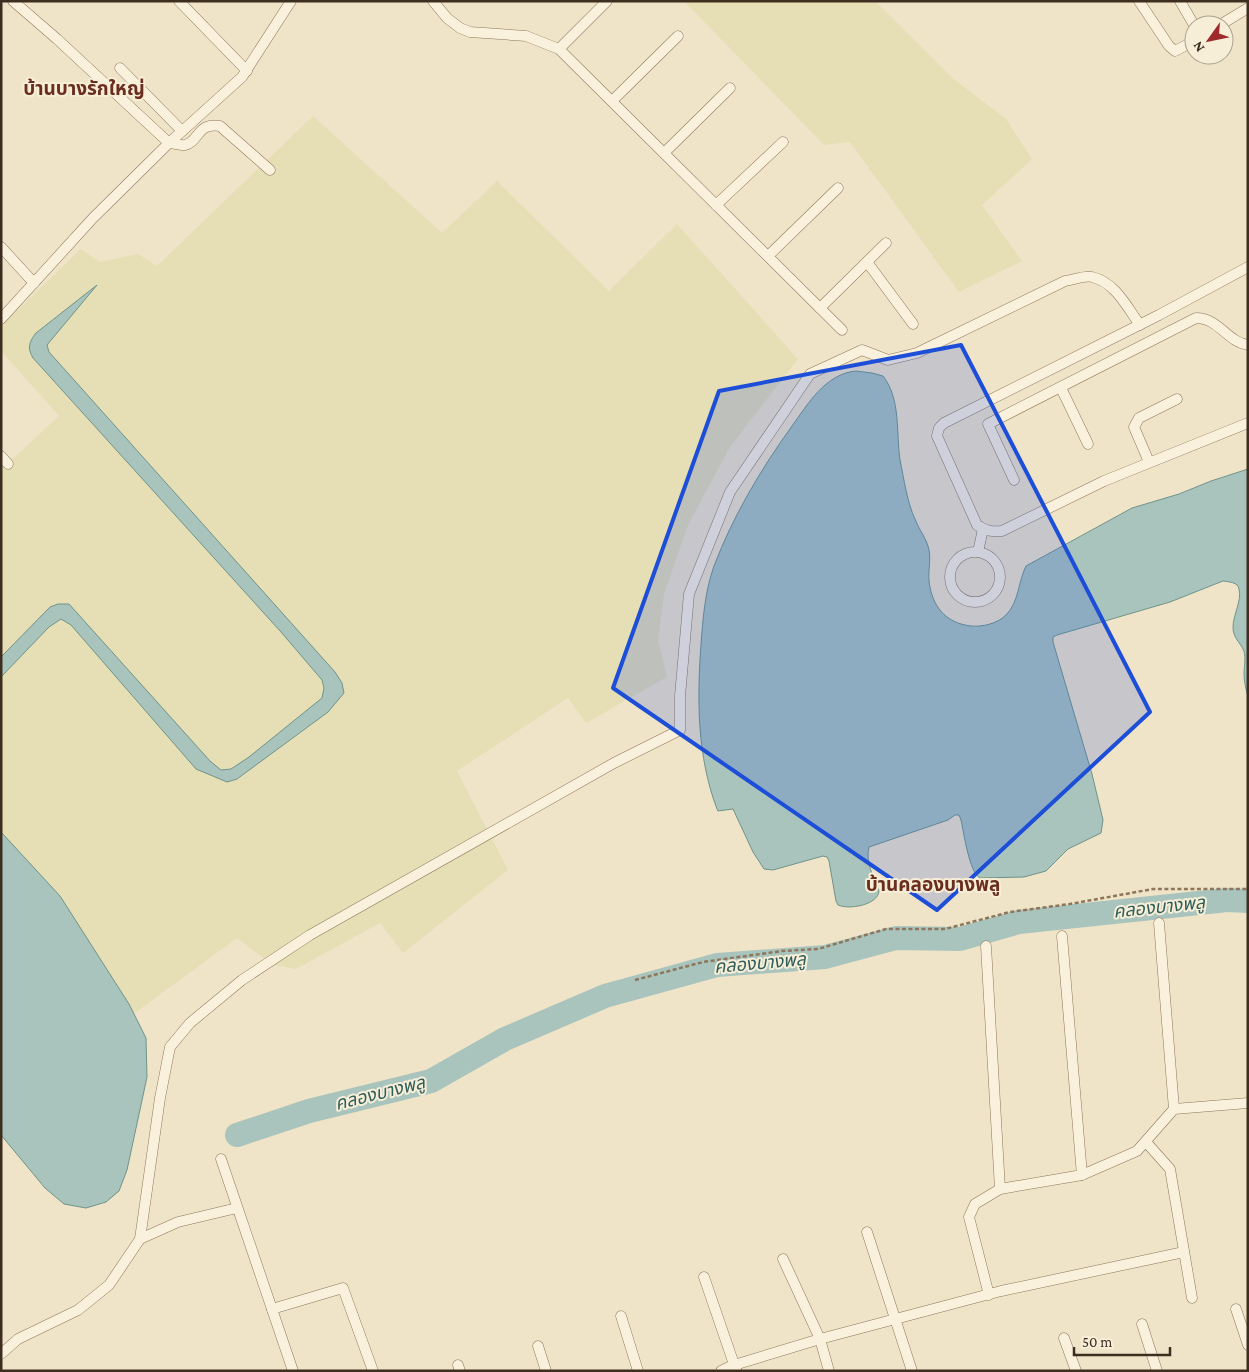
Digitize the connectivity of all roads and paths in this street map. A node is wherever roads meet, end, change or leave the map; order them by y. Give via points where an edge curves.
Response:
1 (13, 1) edge
2 (178, 1) edge
3 (291, 1) edge
4 (434, 1) edge
5 (607, 1) edge
6 (1139, 1) edge
7 (1180, 1) edge
8 (1248, 8) edge
9 (1188, 15) edge
10 (1234, 16) edge
11 (678, 36) dead end
12 (1184, 47) edge
13 (560, 49) junction
14 (120, 68) dead end
15 (247, 71) junction
16 (730, 88) dead end
17 (612, 101) junction
18 (182, 131) junction
19 (783, 142) dead end
20 (169, 143) junction
21 (664, 153) junction
22 (270, 170) dead end
23 (838, 188) dead end
24 (716, 205) junction
25 (886, 242) dead end
26 (1, 247) edge
27 (768, 256) junction
28 (867, 262) junction
29 (1248, 267) edge
30 (34, 283) junction
31 (820, 308) junction
32 (1, 319) edge
33 (913, 324) dead end
34 (1140, 324) junction
35 (842, 330) dead end
36 (1248, 345) edge
37 (1061, 388) junction
38 (1177, 399) dead end
39 (1248, 423) edge
40 (1088, 444) dead end
41 (1149, 462) junction
42 (1014, 480) dead end
43 (983, 530) junction
44 (978, 552) junction
45 (1248, 889) edge
46 (1159, 923) dead end
47 (1062, 936) dead end
48 (986, 946) dead end
49 (635, 980) dead end
50 (1248, 1103) edge
51 (1174, 1109) junction
52 (1146, 1142) junction
53 (221, 1160) dead end
54 (1082, 1175) junction
55 (1000, 1189) junction
56 (237, 1208) junction
57 (867, 1232) dead end
58 (140, 1239) junction
59 (1184, 1252) junction
60 (783, 1258) dead end
61 (704, 1277) dead end
62 (989, 1295) junction
63 (1192, 1298) dead end
64 (1236, 1308) dead end
65 (272, 1309) junction
66 (621, 1316) dead end
67 (896, 1319) junction
68 (1142, 1324) dead end
69 (1064, 1338) dead end
70 (820, 1339) junction
71 (1248, 1345) edge
72 (538, 1346) dead end
73 (1, 1354) edge
74 (735, 1368) edge
75 (293, 1371) edge
76 (373, 1371) edge
77 (546, 1371) edge
78 (638, 1371) edge
79 (722, 1371) edge
80 (829, 1371) edge
81 (912, 1371) edge
82 (1076, 1371) edge
83 (1157, 1371) edge

1 - 20 street
2 - 15 street
3 - 15 street
4 - 13 street via 448,18 470,32 526,36
5 - 13 street
6 - 12 street via 1169,46 1175,52
7 - 9 street
8 - 10 street
11 - 17 street
13 - 17 street
14 - 18 street
15 - 18 street
16 - 21 street
17 - 21 street
18 - 20 street
19 - 24 street
20 - 22 street via 184,145 200,131 212,125 220,126
20 - 30 street via 93,218
21 - 24 street
23 - 27 street
24 - 27 street
25 - 28 street
26 - 30 street
27 - 31 street
28 - 31 street
28 - 33 street
29 - 34 street
30 - 32 street
31 - 35 street
34 - 43 street via 939,428 937,436 972,516
34 - 58 street via 1108,284 1091,277 1065,281 917,353 888,360 862,350 810,374 730,492 689,594 680,730 605,768 310,936 242,980 190,1022 170,1047
36 - 37 street via 1238,343 1213,322 1196,318
37 - 40 street
37 - 42 street via 988,424
38 - 41 street via 1136,422 1134,427
39 - 41 street
41 - 43 street via 1002,531
43 - 44 street
44 - 44 street via 992,558 996,564 999,584 991,596 971,602 953,590 950,570 964,554
45 - 49 path via 1153,889 1010,912 945,929 886,929 818,949 703,962
46 - 51 street
47 - 54 street
48 - 55 street
50 - 51 street
51 - 52 street
52 - 54 street via 1137,1151
52 - 59 street via 1170,1169
53 - 56 street
54 - 55 street
55 - 62 street via 975,1204 969,1217
56 - 58 street via 178,1222
56 - 65 street
57 - 67 street
58 - 73 street via 109,1285 78,1310 18,1339
59 - 62 street
59 - 63 street
60 - 70 street
61 - 74 street
62 - 67 street
64 - 71 street
65 - 75 street
65 - 76 street via 343,1288
66 - 78 street
67 - 70 street
67 - 81 street
68 - 83 street
69 - 82 street
70 - 74 street
70 - 80 street
72 - 77 street
74 - 79 street

